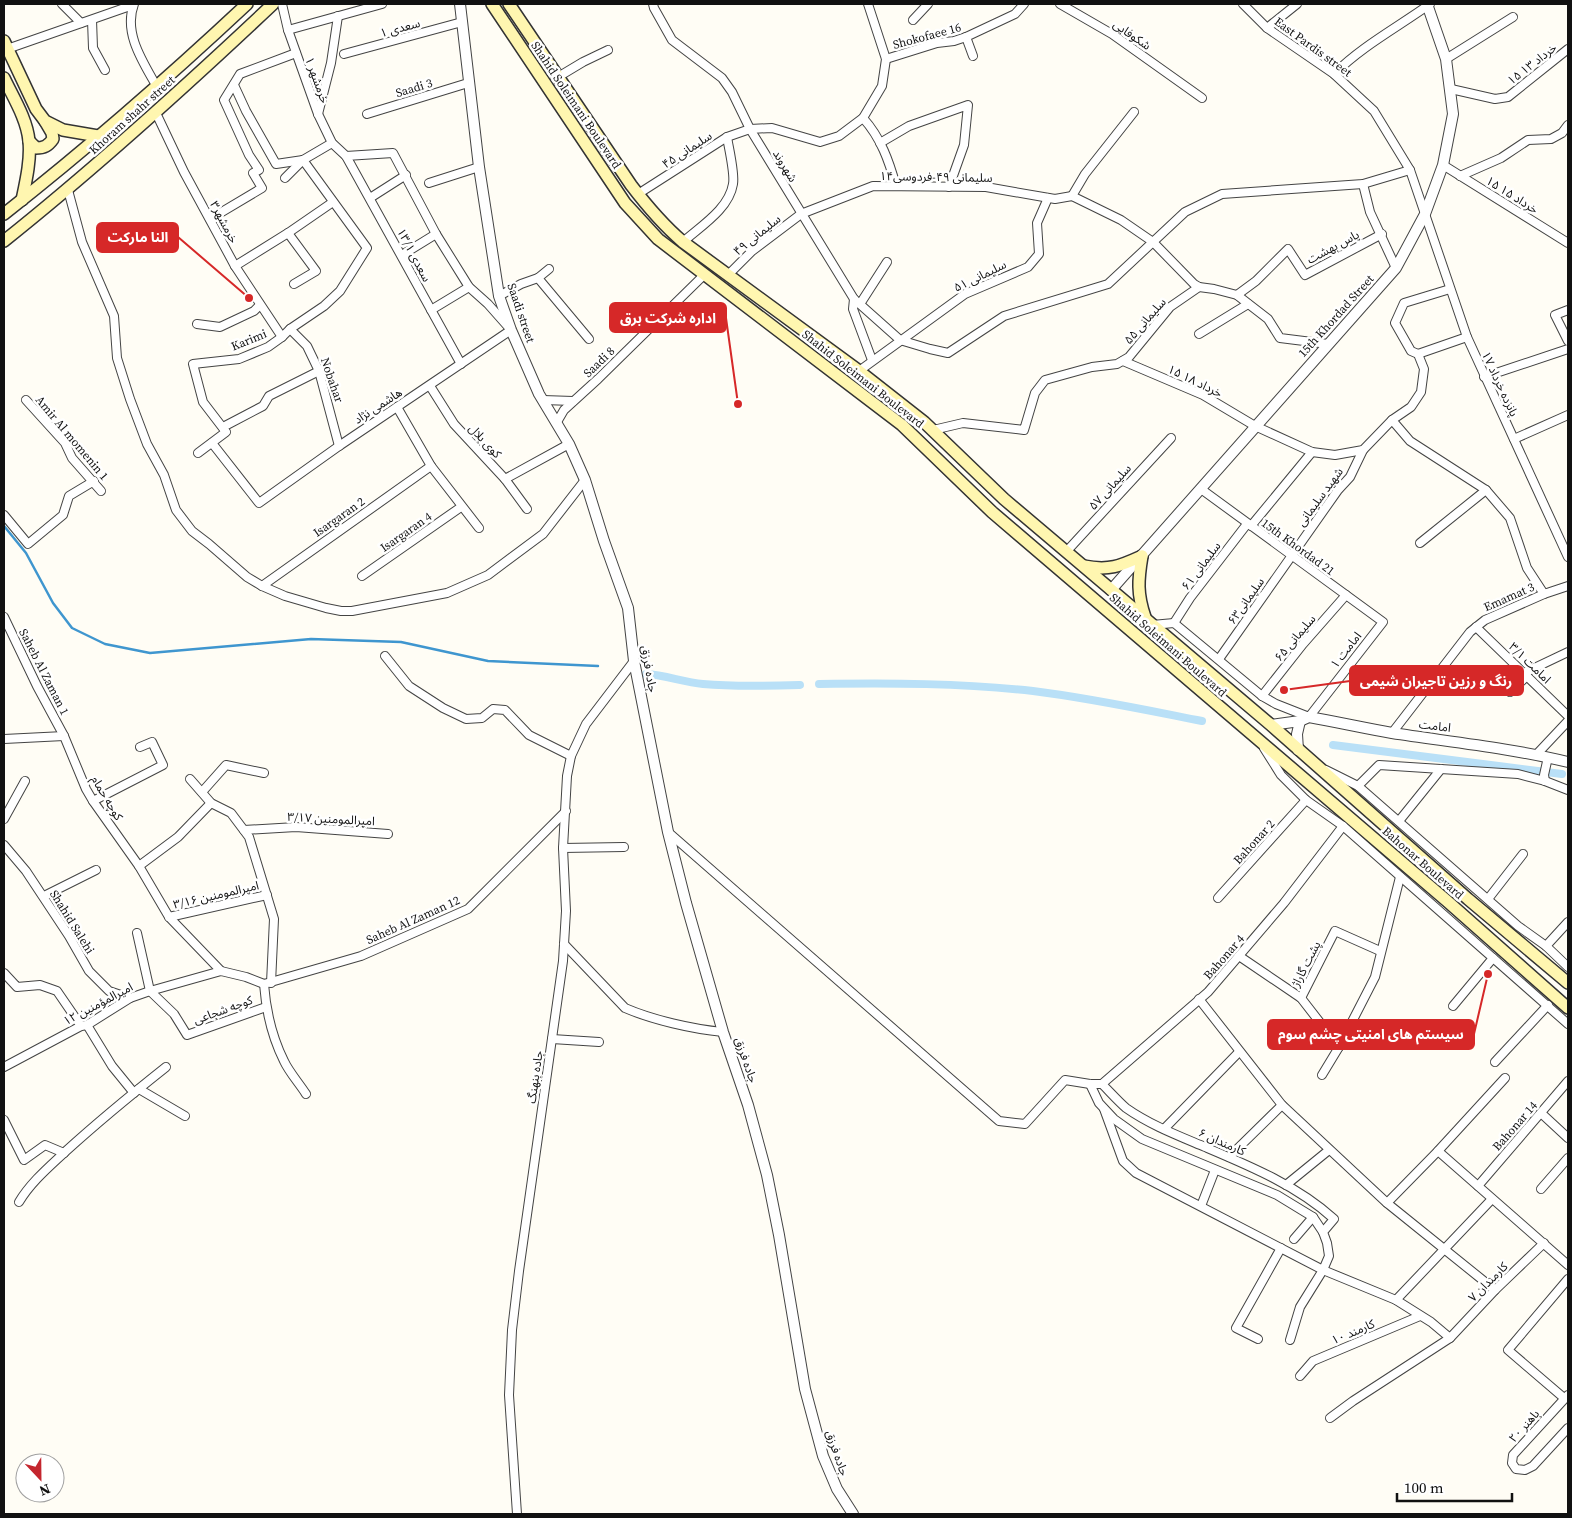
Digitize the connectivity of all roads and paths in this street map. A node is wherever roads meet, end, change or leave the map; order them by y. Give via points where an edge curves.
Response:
1 (62, 4) edge
2 (134, 4) edge
3 (247, 4) edge
4 (273, 4) edge
5 (282, 4) edge
6 (382, 4) edge
7 (492, 4) edge
8 (509, 4) edge
9 (653, 4) edge
10 (868, 4) edge
11 (928, 4) edge
12 (1024, 4) edge
13 (1060, 4) edge
14 (1243, 4) edge
15 (1297, 4) edge
16 (1428, 4) edge
17 (461, 5) edge
18 (338, 16) junction
19 (1513, 17) dead end
20 (92, 20) junction
21 (913, 20) dead end
22 (462, 22) junction
23 (80, 23) junction
24 (1268, 28) junction
25 (288, 30) junction
26 (966, 37) junction
27 (6, 45) edge
28 (1568, 49) edge
29 (608, 50) dead end
30 (296, 53) junction
31 (344, 54) dead end
32 (973, 56) dead end
33 (886, 59) junction
34 (1446, 59) junction
35 (105, 70) dead end
36 (1334, 74) junction
37 (558, 77) junction
38 (4, 78) edge
39 (468, 83) junction
40 (234, 85) junction
41 (157, 87) junction
42 (1450, 89) junction
43 (1202, 98) dead end
44 (1134, 112) dead end
45 (156, 113) junction
46 (318, 114) junction
47 (367, 114) dead end
48 (863, 118) junction
49 (44, 121) junction
50 (1568, 125) edge
51 (750, 129) junction
52 (98, 136) junction
53 (727, 137) junction
54 (29, 140) junction
55 (332, 143) junction
56 (880, 143) junction
57 (346, 156) junction
58 (303, 160) junction
59 (1443, 165) junction
60 (479, 167) junction
61 (1410, 170) junction
62 (406, 175) junction
63 (1460, 176) junction
64 (285, 178) dead end
65 (429, 184) dead end
66 (1363, 184) junction
67 (896, 186) junction
68 (949, 187) junction
69 (68, 190) junction
70 (638, 194) junction
71 (1072, 196) junction
72 (370, 198) junction
73 (1048, 198) junction
74 (22, 200) junction
75 (334, 202) junction
76 (4, 214) edge
77 (801, 214) junction
78 (1425, 214) junction
79 (210, 219) junction
80 (288, 233) junction
81 (436, 234) junction
82 (1382, 234) junction
83 (4, 241) edge
84 (683, 242) junction
85 (1153, 242) junction
86 (1568, 243) edge
87 (402, 255) junction
88 (887, 262) dead end
89 (235, 266) junction
90 (1396, 268) junction
91 (549, 269) dead end
92 (728, 274) junction
93 (704, 275) junction
94 (538, 278) junction
95 (294, 284) dead end
96 (469, 287) junction
97 (1199, 287) junction
98 (1450, 289) junction
99 (1237, 295) junction
100 (500, 296) junction
101 (857, 301) junction
102 (768, 303) junction
103 (260, 304) junction
104 (1248, 304) junction
105 (431, 310) junction
106 (1568, 310) edge
107 (758, 316) junction
108 (197, 324) dead end
109 (290, 329) junction
110 (511, 330) junction
111 (1199, 334) dead end
112 (282, 337) junction
113 (1467, 337) junction
114 (589, 339) dead end
115 (900, 340) junction
116 (1568, 341) edge
117 (1328, 344) junction
118 (1568, 348) edge
119 (1418, 354) junction
120 (872, 360) junction
121 (1123, 360) junction
122 (461, 364) junction
123 (319, 371) junction
124 (858, 371) junction
125 (1484, 378) junction
126 (430, 386) junction
127 (26, 400) dead end
128 (543, 400) junction
129 (573, 401) junction
130 (397, 407) junction
131 (1568, 415) edge
132 (1392, 420) junction
133 (557, 422) junction
134 (1255, 426) junction
135 (224, 430) junction
136 (933, 430) junction
137 (1171, 438) dead end
138 (1514, 440) junction
139 (212, 443) junction
140 (569, 444) junction
141 (339, 446) junction
142 (1364, 450) junction
143 (1312, 452) junction
144 (198, 453) dead end
145 (431, 466) junction
146 (505, 480) junction
147 (585, 480) junction
148 (94, 481) junction
149 (101, 490) dead end
150 (1201, 490) junction
151 (1486, 490) junction
152 (462, 507) junction
153 (527, 509) dead end
154 (4, 515) edge
155 (1249, 525) junction
156 (479, 528) dead end
157 (1420, 543) dead end
158 (1066, 552) junction
159 (1142, 556) junction
160 (1292, 556) junction
161 (1568, 557) edge
162 (1081, 565) junction
163 (362, 576) dead end
164 (262, 586) junction
165 (1568, 586) edge
166 (1111, 590) junction
167 (1544, 594) junction
168 (1346, 595) junction
169 (1099, 604) junction
170 (628, 608) joint
171 (4, 617) edge
172 (1149, 622) junction
173 (1383, 622) joint
174 (1174, 623) junction
175 (1476, 627) junction
176 (1568, 652) edge
177 (385, 656) dead end
178 (1219, 659) junction
179 (634, 661) junction
180 (1525, 674) junction
181 (1510, 692) dead end
182 (1262, 696) junction
183 (1568, 716) edge
184 (1304, 719) junction
185 (1568, 720) edge
186 (1271, 725) junction
187 (1392, 733) junction
188 (64, 736) junction
189 (4, 739) edge
190 (1259, 740) junction
191 (140, 747) dead end
192 (1298, 750) junction
193 (1536, 755) junction
194 (571, 756) junction
195 (1568, 762) edge
196 (1316, 764) junction
197 (1442, 769) junction
198 (1546, 770) junction
199 (264, 773) dead end
200 (190, 779) dead end
201 (25, 781) dead end
202 (1358, 786) junction
203 (1568, 790) edge
204 (202, 792) junction
205 (93, 800) junction
206 (1306, 800) junction
207 (211, 803) junction
208 (566, 811) junction
209 (4, 819) edge
210 (1399, 821) junction
211 (1343, 826) junction
212 (244, 830) junction
213 (668, 832) junction
214 (388, 834) dead end
215 (4, 845) edge
216 (624, 846) dead end
217 (563, 848) junction
218 (1523, 854) dead end
219 (139, 866) junction
220 (96, 870) dead end
221 (1399, 871) junction
222 (1458, 889) junction
223 (267, 895) junction
224 (44, 896) junction
225 (1218, 898) dead end
226 (1468, 899) junction
227 (1488, 900) junction
228 (1447, 902) junction
229 (1458, 912) junction
230 (169, 917) junction
231 (1568, 922) edge
232 (137, 933) dead end
233 (564, 944) junction
234 (1546, 946) junction
235 (1380, 951) junction
236 (1239, 956) junction
237 (1493, 958) junction
238 (1568, 967) edge
239 (221, 971) junction
240 (4, 973) edge
241 (1568, 983) edge
242 (268, 984) junction
243 (150, 991) junction
244 (130, 998) junction
245 (1301, 998) junction
246 (1199, 1000) junction
247 (1548, 1005) junction
248 (1452, 1006) dead end
249 (266, 1007) junction
250 (1568, 1008) edge
251 (1568, 1024) edge
252 (84, 1025) junction
253 (724, 1032) junction
254 (552, 1039) junction
255 (599, 1042) dead end
256 (1339, 1047) junction
257 (1239, 1052) junction
258 (1495, 1062) dead end
259 (4, 1067) edge
260 (166, 1067) dead end
261 (1322, 1075) dead end
262 (1504, 1078) dead end
263 (1568, 1081) edge
264 (1090, 1084) junction
265 (1102, 1084) junction
266 (137, 1091) junction
267 (306, 1094) dead end
268 (1282, 1105) junction
269 (1104, 1109) junction
270 (1541, 1113) junction
271 (185, 1116) dead end
272 (4, 1120) edge
273 (1164, 1130) junction
274 (1568, 1138) edge
275 (1329, 1150) junction
276 (1438, 1151) junction
277 (64, 1153) junction
278 (1229, 1157) junction
279 (1568, 1158) edge
280 (1215, 1170) junction
281 (1286, 1185) junction
282 (1478, 1186) junction
283 (1541, 1189) dead end
284 (1492, 1199) junction
285 (19, 1202) dead end
286 (1387, 1203) junction
287 (1201, 1206) junction
288 (1313, 1217) junction
289 (1323, 1232) junction
290 (1294, 1239) dead end
291 (1544, 1243) junction
292 (1281, 1248) junction
293 (1445, 1249) junction
294 (1568, 1265) edge
295 (1323, 1270) junction
296 (1568, 1279) edge
297 (1495, 1290) junction
298 (1396, 1300) junction
299 (1420, 1316) junction
300 (1258, 1338) dead end
301 (1450, 1338) junction
302 (1290, 1340) dead end
303 (1300, 1376) dead end
304 (1566, 1397) edge
305 (1330, 1418) dead end
306 (1568, 1428) edge
307 (517, 1514) edge
308 (853, 1514) edge

1 - 23 street
2 - 20 street
2 - 41 street via 130,14 135,49
3 - 41 main road, Khoram shahr street
4 - 45 main road, Khoram shahr street
5 - 25 street, خرمشهر ۱
6 - 18 street
7 - 93 main road, Shahid Soleimani Boulevard via 633,213 658,240
8 - 37 main road, Shahid Soleimani Boulevard
9 - 51 street, شهروند via 672,40 729,87
10 - 33 street
11 - 21 street
12 - 26 street, Shokofaee 16 via 1016,14
13 - 43 street, شکوفایی via 1112,34
14 - 24 street, East Pardis street
15 - 24 street
16 - 34 street, 15th Khordad Street
16 - 36 street
17 - 22 street, Saadi street
18 - 25 street
18 - 46 street via 331,63
19 - 34 street
20 - 23 street
20 - 35 street via 93,48
22 - 31 street, سعدی ۱
22 - 39 street, Saadi street
23 - 27 street
24 - 36 street, East Pardis street
25 - 30 street, خرمشهر ۱
26 - 32 street
26 - 33 street, Shokofaee 16
27 - 49 main road
28 - 42 street, ۱۵ خرداد ۱۳ via 1508,97 1495,98
29 - 37 street
30 - 40 street via 240,74
30 - 46 street, خرمشهر ۱
33 - 48 street via 882,86
34 - 42 street, 15th Khordad Street
36 - 61 street, East Pardis street via 1374,111
37 - 70 main road, Shahid Soleimani Boulevard
38 - 54 main road
39 - 47 street, Saadi 3
39 - 60 street, Saadi street
40 - 58 street via 276,164
40 - 79 street via 224,100 258,170 253,173 262,188
41 - 52 main road, Khoram shahr street
42 - 59 street, 15th Khordad Street via 1453,114
44 - 71 street via 1085,174
45 - 69 main road, Khoram shahr street
45 - 79 street, خرمشهر۳
46 - 55 street, خرمشهر ۱
48 - 51 street, سلیمانی ۴۵ via 839,136 820,142 772,128
48 - 56 street
49 - 52 main road via 63,130
49 - 54 main road via 52,133 49,145 36,148
50 - 63 street via 1551,139 1528,140 1501,158
51 - 53 street, سلیمانی ۴۵
51 - 77 street, شهروند
52 - 74 main road, Khoram shahr street
53 - 70 street, سلیمانی ۴۵
53 - 84 street via 734,183 728,199
54 - 74 main road
55 - 57 street, خرمشهر ۱
55 - 58 street
56 - 67 street via 889,160
56 - 68 street via 909,126 968,104 964,145
57 - 62 street via 393,153
57 - 72 street, سعدی ۱۳/۱
58 - 64 street
58 - 75 street
59 - 63 street, ۱۵ خرداد ۱۵
59 - 78 street, 15th Khordad Street
60 - 65 street
60 - 100 street, Saadi street
61 - 66 street
61 - 78 street, East Pardis street
62 - 72 street
62 - 81 street
63 - 86 street, ۱۵ خرداد ۱۵
66 - 82 street via 1370,212
66 - 85 street via 1222,194 1185,212
67 - 68 street, سلیمانی ۴۹-فردوسی۱۴
67 - 77 street, سلیمانی ۴۹-فردوسی۱۴ via 873,186
68 - 73 street, سلیمانی ۴۹-فردوسی۱۴ via 986,187
69 - 83 main road, Khoram shahr street
69 - 164 street via 82,242 114,316 117,358 130,399 176,510 192,531
70 - 84 main road, Shahid Soleimani Boulevard via 660,222
71 - 73 street, سلیمانی ۴۹-فردوسی۱۴
71 - 85 street via 1121,220
72 - 87 street, سعدی ۱۳/۱
73 - 115 street, سلیمانی ۵۱ via 1037,223 1039,254 1028,266 965,294
74 - 76 main road, Khoram shahr street
75 - 80 street
75 - 109 street, Karimi via 367,248 340,291
77 - 92 street, سلیمانی ۴۹ via 752,250
77 - 101 street, شهروند
78 - 90 street, 15th Khordad Street
78 - 98 street, پانزده خرداد ۱۷
79 - 89 street, خرمشهر۳
80 - 89 street
80 - 95 street via 316,272
81 - 87 street
81 - 96 street
82 - 90 street
82 - 99 street, یاس بهشت via 1305,275 1288,249
84 - 92 main road, Shahid Soleimani Boulevard
85 - 97 street
85 - 115 street via 1108,284 1004,316 948,352
87 - 105 street, سعدی ۱۳/۱
88 - 101 street
89 - 103 street, خرمشهر۳
90 - 117 street, 15th Khordad Street
91 - 94 street
92 - 102 main road, Shahid Soleimani Boulevard
93 - 107 main road, Shahid Soleimani Boulevard
93 - 129 street, Saadi 8
94 - 100 street
94 - 114 street
96 - 105 street
96 - 110 street
97 - 99 street
97 - 121 street, سلیمانی ۵۵ via 1170,307
98 - 113 street, پانزده خرداد ۱۷
98 - 119 street via 1404,303 1395,323 1411,351
99 - 104 street
100 - 110 street, Saadi street
101 - 115 street, شهروند
101 - 120 street via 853,309
102 - 107 main road
102 - 124 main road, Shahid Soleimani Boulevard
103 - 108 street via 254,311 220,327
103 - 112 street, خرمشهر۳
104 - 111 street
104 - 117 street via 1268,319 1280,338
105 - 122 street, سعدی ۱۳/۱
106 - 116 street via 1556,315
107 - 169 main road, Shahid Soleimani Boulevard via 902,424 992,512
109 - 112 street, Karimi
109 - 123 street, Nobahar via 307,346
110 - 122 street, هاشمی نژاد
110 - 128 street, Saadi street
112 - 135 street, Karimi via 239,359 192,364 203,402
113 - 119 street
113 - 125 street, پانزده خرداد ۱۷
115 - 120 street, سلیمانی ۵۱
117 - 134 street, 15th Khordad Street
118 - 125 street
119 - 132 street, شهید سلیمانی via 1424,369 1421,392 1411,407
120 - 124 street, سلیمانی ۵۱
121 - 134 street, ۱۵ خرداد ۱۸ via 1203,395
121 - 136 street, سلیمانی ۵۵ via 1045,380 1035,393 1024,430 963,423
122 - 126 street, هاشمی نژاد
123 - 135 street via 269,396 263,406
123 - 141 street, Nobahar
124 - 136 main road, Shahid Soleimani Boulevard
125 - 138 street, پانزده خرداد ۱۷
126 - 130 street, هاشمی نژاد
126 - 146 street, کوی بلال via 454,424
127 - 148 street, Amir Al momenin 1
128 - 129 street
128 - 133 street, Saadi street
129 - 133 street, Saadi 8
130 - 141 street, هاشمی نژاد
130 - 145 street
131 - 138 street
132 - 142 street, شهید سلیمانی
132 - 151 street via 1410,441
133 - 140 street, Saadi street
134 - 143 street, ۱۵ خرداد ۱۸
134 - 150 street, 15th Khordad Street
135 - 139 street
136 - 158 main road, Shahid Soleimani Boulevard via 1004,499
137 - 158 street, سلیمانی ۵۷
138 - 161 street, پانزده خرداد ۱۷
139 - 141 street, هاشمی نژاد via 259,503
139 - 144 street
140 - 146 street
140 - 147 street, Saadi street
142 - 143 street, ۱۵ خرداد ۱۸ via 1335,455
142 - 160 street, شهید سلیمانی via 1350,477
143 - 155 street, سلیمانی ۶۱
145 - 152 street
145 - 164 street, Isargaran 2
146 - 153 street, کوی بلال
147 - 164 street via 543,534 488,575 447,593 340,611 285,596
147 - 170 street, Saadi street
148 - 149 street, Amir Al momenin 1
148 - 154 street via 69,496 64,515 28,544
150 - 155 street, 15th Khordad 21
150 - 159 street, 15th Khordad Street
151 - 157 street
151 - 167 street via 1510,518 1527,568
152 - 156 street
152 - 163 street, Isargaran 4
155 - 160 street, 15th Khordad 21
155 - 174 street, سلیمانی ۶۱
158 - 162 main road, Shahid Soleimani Boulevard
159 - 162 main road via 1109,569
159 - 166 street, 15th Khordad Street
159 - 172 main road via 1138,594
160 - 168 street, 15th Khordad 21
160 - 178 street, سلیمانی۶۳
162 - 166 main road, Shahid Soleimani Boulevard
165 - 167 street, Emamat 3
166 - 169 main road
166 - 172 main road, Shahid Soleimani Boulevard
167 - 175 street, Emamat 3
168 - 173 street, 15th Khordad 21
168 - 182 street, سلیمانی ۶۵
169 - 190 main road, Shahid Soleimani Boulevard
170 - 179 street, جاده فرزق
171 - 188 street, Saheb Al Zaman 1
172 - 174 street
172 - 186 main road, Shahid Soleimani Boulevard
173 - 184 street, امامت ۱
174 - 178 street
175 - 180 street, امامت ۳/۱
175 - 187 street, Emamat 3
176 - 180 street
177 - 194 street via 409,686 443,708 466,719 482,718 493,709 505,710 529,735
178 - 182 street
179 - 194 street, جاده بنهنگ via 586,724
179 - 213 street, جاده فرزق
180 - 181 street
180 - 183 street, امامت ۳/۱
182 - 184 street
184 - 186 street, امامت
184 - 187 street, امامت
184 - 192 street via 1297,734
185 - 193 street
186 - 192 main road, Bahonar Boulevard
187 - 193 street, امامت
188 - 189 street
188 - 205 street, کوچه حمام
190 - 206 street via 1281,775
190 - 221 main road, Bahonar Boulevard
191 - 205 street via 152,742 163,765
192 - 196 main road, Bahonar Boulevard
193 - 198 street, امامت
194 - 208 street, جاده بنهنگ
195 - 198 street, امامت
196 - 202 street
196 - 222 main road, Bahonar Boulevard
197 - 198 street via 1518,774
197 - 202 street via 1379,765
197 - 210 street
198 - 203 street
199 - 204 street via 226,765
200 - 204 street
201 - 209 street
202 - 210 street
204 - 207 street
205 - 219 street, کوچه حمام
206 - 211 street
206 - 225 street, Bahonar 2
207 - 212 street via 231,813
207 - 219 street via 178,838
208 - 217 street, جاده بنهنگ
208 - 242 street, Saheb Al Zaman 12 via 468,909 361,956
210 - 227 street
211 - 221 street
211 - 236 street, Bahonar 4 via 1284,904
212 - 214 street, امیرالمومنین ۳/۱۷ via 296,827
212 - 223 street
213 - 253 street, جاده فرزق
213 - 264 street via 999,1121 1025,1124 1065,1080
215 - 224 street, Shahid Salehi
216 - 217 street
217 - 233 street, جاده بنهنگ
218 - 227 street
219 - 230 street, کوچه حمام
220 - 224 street
221 - 228 main road, Bahonar Boulevard
221 - 235 street
221 - 237 street
222 - 226 main road, Bahonar Boulevard
222 - 228 main road
223 - 230 street, امیرالمومنین ۳/۱۶
223 - 242 street via 274,919
224 - 244 street, Shahid Salehi via 89,971 109,991
226 - 229 main road via 1461,903
226 - 241 main road, Bahonar Boulevard
227 - 234 street
228 - 229 main road, Bahonar Boulevard
229 - 250 main road, Bahonar Boulevard
230 - 239 street, کوچه حمام
231 - 234 street
232 - 243 street
233 - 253 street via 625,1008 642,1015
233 - 254 street, جاده بنهنگ
234 - 238 street
235 - 245 street, پشت گاراژ via 1334,932
235 - 256 street via 1375,977
236 - 245 street
236 - 246 street, Bahonar 4
237 - 247 street
237 - 248 street
239 - 242 street, امیرالمؤمنین ۱۲
239 - 243 street, امیرالمؤمنین ۱۲
240 - 252 street via 17,986 40,985 57,991
242 - 249 street
243 - 244 street, امیرالمؤمنین ۱۲
243 - 249 street, کوچه شجاعی via 174,1014 187,1035
244 - 252 street, امیرالمؤمنین ۱۲
245 - 256 street
246 - 257 street
246 - 265 street, Bahonar 4
247 - 251 street
247 - 258 street
249 - 267 street via 284,1062
252 - 259 street, امیرالمؤمنین ۱۲
252 - 266 street via 112,1066
253 - 308 street, جاده فرزق via 767,1175 805,1389 814,1423 837,1489
254 - 255 street
254 - 307 street, جاده بنهنگ via 512,1330 509,1395
256 - 261 street
257 - 268 street
257 - 273 street
260 - 266 street
262 - 276 street
263 - 270 street, Bahonar 14
264 - 265 street
264 - 269 street
265 - 273 street, کارمندان ۶ via 1126,1108
266 - 271 street
266 - 277 street
268 - 275 street
268 - 278 street
269 - 280 street via 1142,1139
269 - 287 street via 1123,1160 1136,1174
270 - 274 street
270 - 282 street, Bahonar 14
272 - 277 street via 24,1160 45,1145
273 - 278 street, کارمندان ۶
275 - 281 street
275 - 286 street
276 - 282 street
276 - 286 street
277 - 285 street via 27,1189
278 - 281 street, کارمندان ۶
279 - 283 street
280 - 287 street
280 - 288 street via 1277,1195
281 - 289 street, کارمندان ۶ via 1334,1219
282 - 284 street
284 - 291 street
284 - 293 street
286 - 293 street
287 - 292 street
288 - 289 street
288 - 290 street
289 - 295 street via 1329,1256
291 - 294 street
291 - 297 street, کارمندان ۷
292 - 295 street
292 - 300 street via 1236,1328
293 - 297 street
293 - 298 street
295 - 298 street
295 - 302 street via 1300,1307
296 - 304 street via 1508,1350
297 - 301 street, کارمندان ۷
298 - 299 street
299 - 301 street
299 - 303 street, کارمند ۱۰ via 1313,1361
301 - 305 street, کارمندان ۷
304 - 306 street, باهنر ۲۰ via 1513,1454 1512,1463 1516,1469 1525,1470 1533,1466

